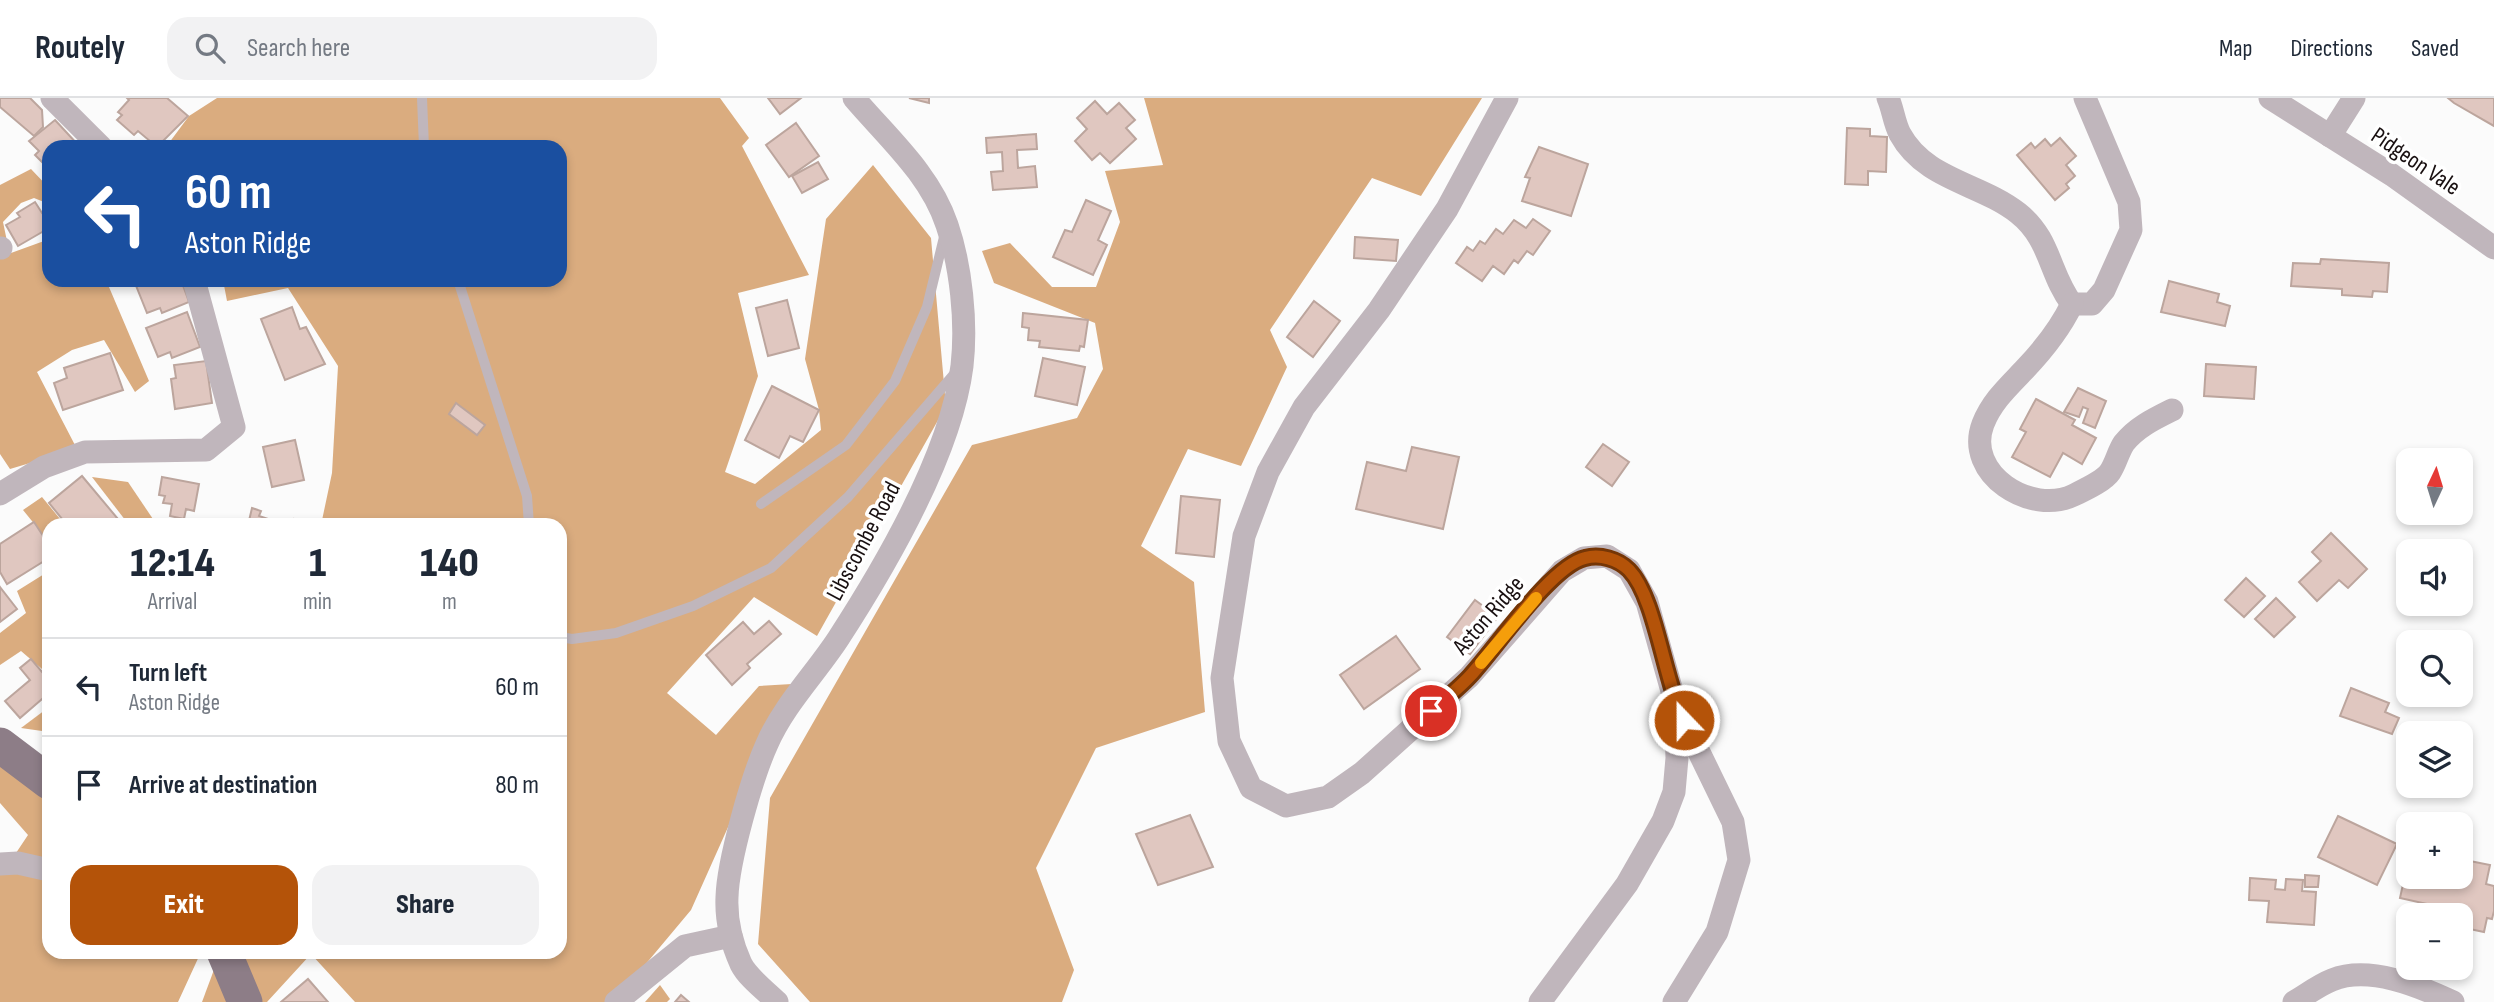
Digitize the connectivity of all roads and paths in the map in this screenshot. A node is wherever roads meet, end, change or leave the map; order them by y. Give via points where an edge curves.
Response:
1 (52, 98) edge
2 (422, 98) edge
3 (854, 98) edge
4 (1507, 98) edge
5 (1888, 98) edge
6 (2085, 98) edge
7 (2270, 98) edge
8 (2354, 98) edge
9 (2330, 136) junction
10 (93, 140) edge
11 (425, 140) edge
12 (947, 223) junction
13 (2494, 248) edge
14 (196, 287) edge
15 (460, 287) edge
16 (2072, 304) junction
17 (962, 365) junction
18 (2172, 410) dead end
19 (3, 487) edge
20 (761, 504) dead end
21 (529, 518) edge
22 (567, 638) edge
23 (1675, 702) junction
24 (0, 745) edge
25 (42, 777) edge
26 (0, 864) edge
27 (42, 868) edge
28 (731, 936) junction
29 (227, 959) edge
30 (245, 1002) edge
31 (616, 1002) edge
32 (777, 1002) edge
33 (1539, 1002) edge
34 (1674, 1002) edge
35 (2294, 1002) edge
36 (2453, 1002) edge

1 - 10 street
2 - 11 lane
3 - 12 street, Libscombe Road via 914,162
4 - 23 street, Aston Ridge via 1447,209 1379,310 1304,407 1268,472 1244,536 1222,678 1229,741 1251,788 1286,806 1328,797 1362,773 1469,677 1555,578 1584,558 1607,556 1629,570 1647,602
5 - 16 street via 1900,134 1927,167 2018,213 2043,239 2061,289
6 - 16 street via 2129,202 2131,230 2104,290 2092,304
7 - 9 street, Pidgeon Vale
8 - 9 street
9 - 13 street, Pidgeon Vale via 2392,174
12 - 17 street, Libscombe Road via 962,306
12 - 20 lane via 927,307 895,381 846,445
14 - 19 street via 234,427 206,450 85,452
15 - 21 lane via 527,496
16 - 18 street via 2059,331 1997,398 1983,425 1979,447 1986,469 2007,488 2040,500 2071,496 2109,474 2123,444 2147,422
17 - 22 lane via 848,498 771,568 694,606 616,633
17 - 28 street, Libscombe Road via 949,420 872,587 767,744 744,816 727,896
23 - 33 street, Aston Ridge via 1678,758 1674,792 1663,821 1627,884
23 - 34 street via 1733,822 1739,860 1717,932
24 - 25 main road
26 - 27 street
28 - 31 street via 685,946
28 - 32 street, Libscombe Road via 742,966
29 - 30 main road
35 - 36 street via 2333,979 2369,976 2421,987

